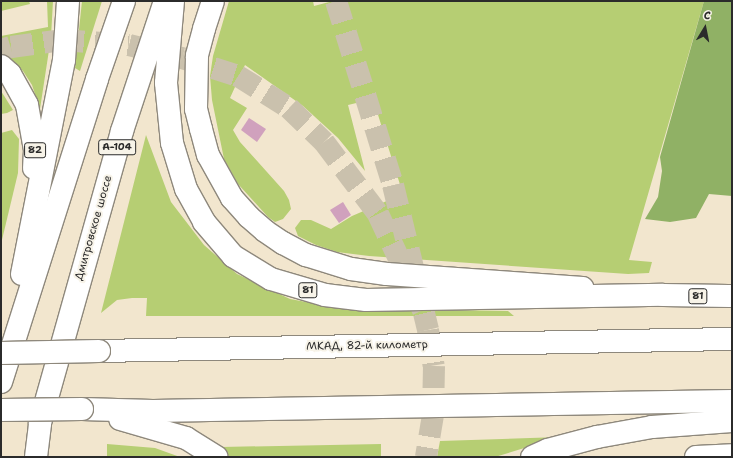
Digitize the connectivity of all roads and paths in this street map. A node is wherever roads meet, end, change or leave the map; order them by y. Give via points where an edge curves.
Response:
1 (68, 1) edge
2 (124, 1) edge
3 (165, 1) edge
4 (173, 1) edge
5 (214, 1) edge
6 (1, 66) edge
7 (28, 243) junction
8 (663, 295) junction
9 (732, 296) edge
10 (732, 339) edge
11 (1, 353) edge
12 (1, 381) edge
13 (732, 401) edge
14 (82, 409) junction
15 (1, 410) edge
16 (732, 421) edge
17 (40, 423) junction
18 (732, 455) edge
19 (29, 457) edge
20 (36, 457) edge
21 (216, 457) edge
22 (532, 457) edge
23 (696, 457) edge

1 - 7 main road via 64,60
2 - 12 main road
3 - 17 main road, Дмитровское шоссе / А-104 via 122,131
4 - 8 main road, 81 via 166,83 172,143 186,189 204,222 233,256 271,279 325,295 366,300
5 - 8 main road via 197,56 196,109 208,155 232,198 249,217 282,243 324,262 351,269
6 - 7 main road, 82 via 10,74 27,105 32,127 35,150
7 - 12 main road
8 - 9 main road, 81
10 - 11 main road, МКАД, 82-й километр, bridge
13 - 14 main road via 153,411
14 - 15 main road, bridge
14 - 21 main road via 186,438
16 - 22 main road via 652,427 597,437
17 - 19 main road, Дмитровское шоссе
17 - 20 main road
18 - 23 main road

